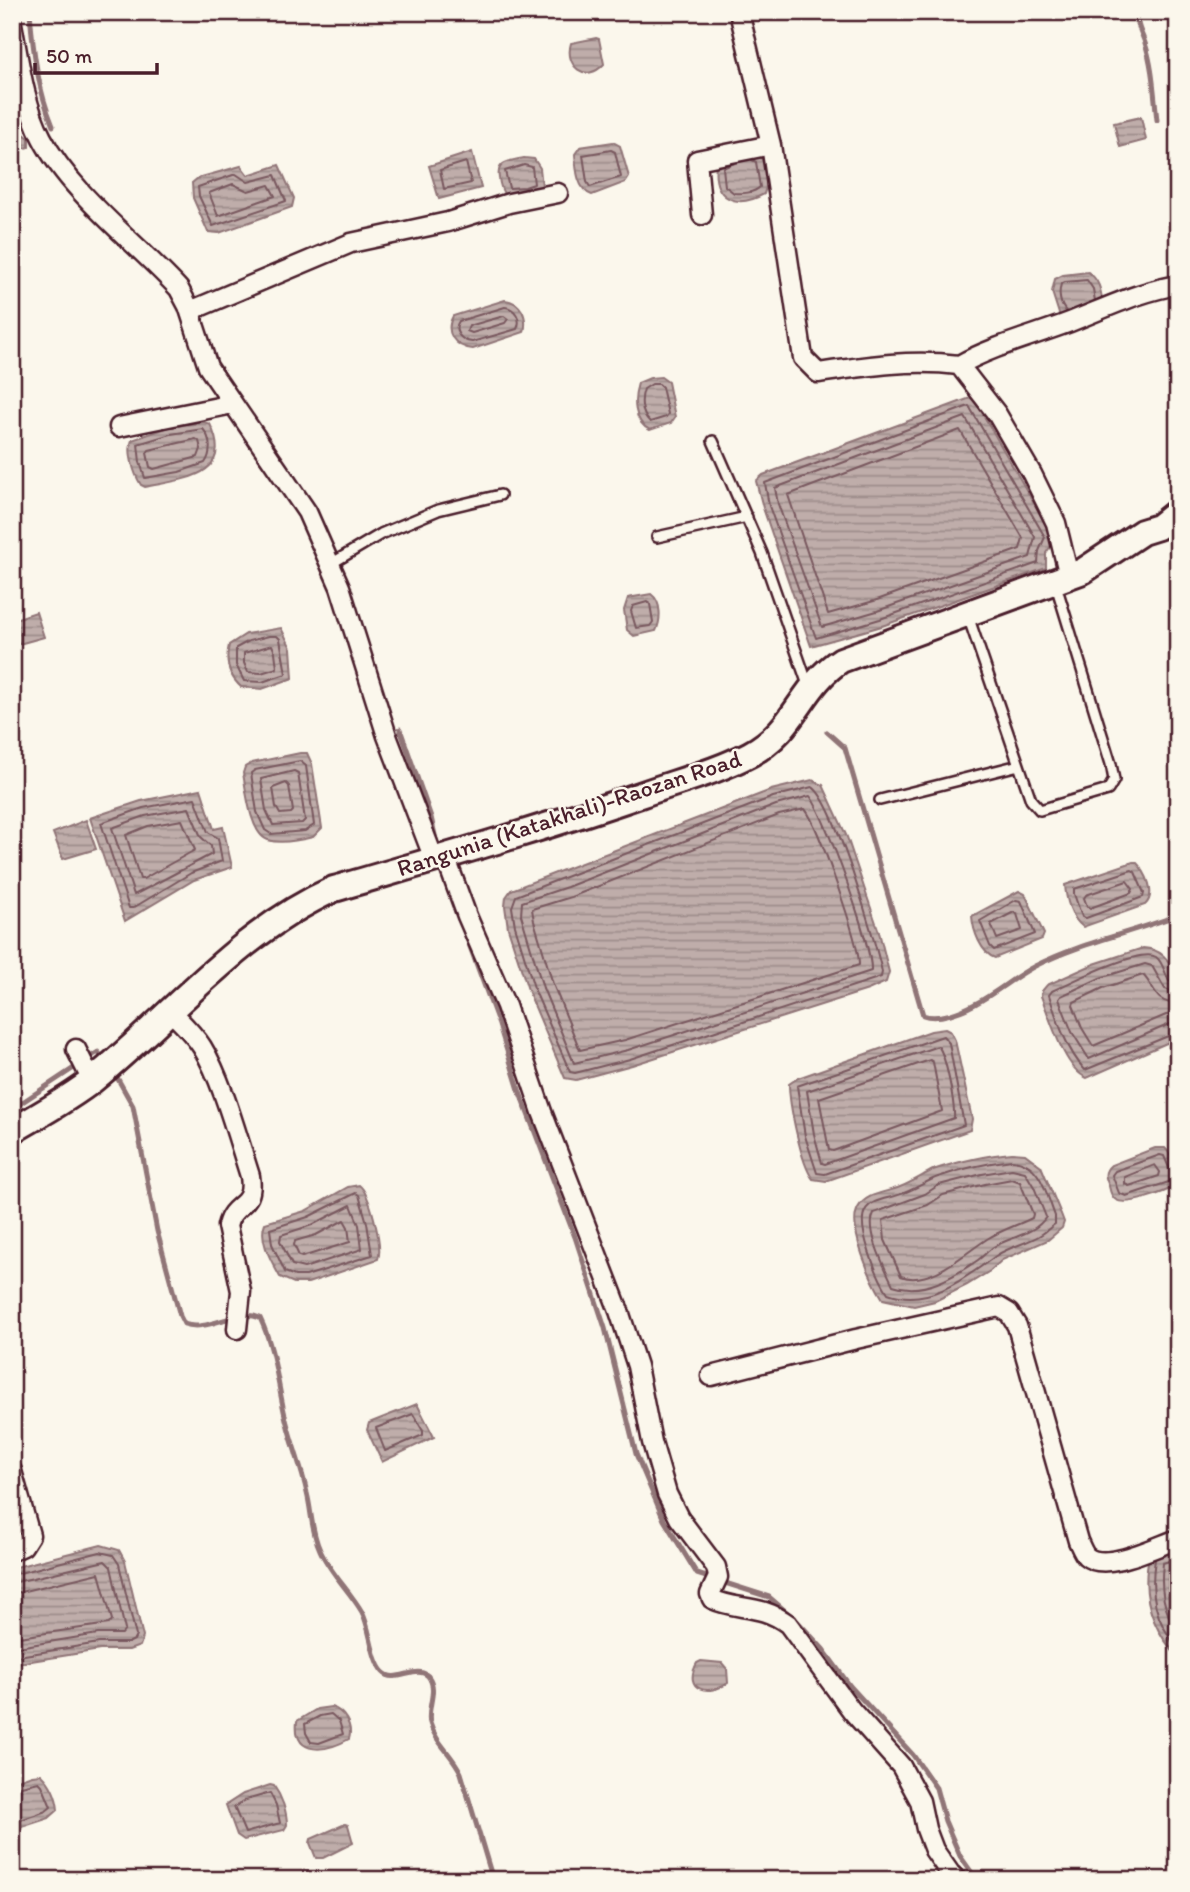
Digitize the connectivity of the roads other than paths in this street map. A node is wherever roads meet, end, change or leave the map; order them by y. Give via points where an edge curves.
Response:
1 (739, 12) edge
2 (12, 24) edge
3 (771, 145) junction
4 (558, 193) dead end
5 (702, 215) dead end
6 (1178, 285) edge
7 (190, 311) junction
8 (959, 365) junction
9 (233, 404) junction
10 (119, 427) dead end
11 (713, 441) dead end
12 (500, 495) dead end
13 (1178, 511) edge
14 (747, 517) junction
15 (657, 537) dead end
16 (329, 565) junction
17 (1062, 579) junction
18 (967, 614) junction
19 (810, 690) junction
20 (1019, 765) junction
21 (880, 800) dead end
22 (439, 858) junction
23 (170, 1010) junction
24 (12, 1132) edge
25 (237, 1329) dead end
26 (711, 1376) dead end
27 (12, 1471) edge
28 (1178, 1539) edge
29 (12, 1550) edge
30 (957, 1880) edge

1 - 3 street
2 - 7 street via 33,113 51,154 179,289
3 - 5 street via 697,160
3 - 8 street via 803,358 818,373 885,363
4 - 7 street via 351,243
6 - 8 street via 1154,289
7 - 9 street via 208,367
8 - 17 street via 997,414 1056,523
9 - 10 street
9 - 16 street via 307,512
11 - 14 lane
12 - 16 lane via 438,510 381,534
13 - 17 main road, Rangunia (Katakhali)-Raozan Road via 1083,571
14 - 15 lane
14 - 19 lane
16 - 22 street via 387,736
17 - 18 main road, Rangunia (Katakhali)-Raozan Road
17 - 20 lane via 1114,780 1108,790 1040,810 1031,800
18 - 19 main road, Rangunia (Katakhali)-Raozan Road via 841,660
18 - 20 lane
19 - 22 main road, Rangunia (Katakhali)-Raozan Road via 775,738 750,754 591,812
20 - 21 lane
22 - 23 main road, Rangunia (Katakhali)-Raozan Road via 304,902 220,964
22 - 30 street via 506,1006 619,1311 667,1494 716,1567 718,1577 710,1594 714,1601 752,1607 788,1624 852,1712 901,1766 920,1801 934,1850
23 - 24 main road, Rangunia (Katakhali)-Raozan Road via 120,1055 86,1067
23 - 25 street via 189,1029 209,1061 250,1176 250,1198 229,1216 227,1226 241,1291
26 - 28 street via 999,1307 1017,1326 1078,1541 1087,1556 1100,1562 1121,1560
27 - 29 street via 30,1535 23,1546

